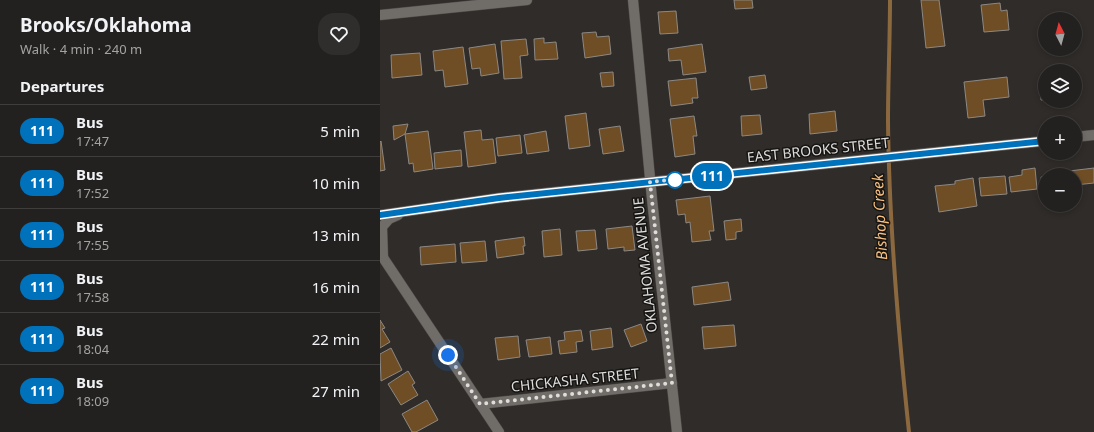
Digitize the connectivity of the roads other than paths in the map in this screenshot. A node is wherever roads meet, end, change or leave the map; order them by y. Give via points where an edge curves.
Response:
1 (527, 0) edge
2 (633, 0) edge
3 (380, 15) edge
4 (1094, 136) edge
5 (1082, 137) edge
6 (1038, 141) edge
7 (650, 182) junction
8 (406, 212) junction
9 (380, 215) edge
10 (381, 255) edge
11 (672, 383) junction
12 (480, 404) junction
13 (499, 432) edge
14 (677, 432) edge

1 - 3 street
2 - 7 street, OKLAHOMA AVENUE
4 - 5 street
6 - 7 street, EAST BROOKS STREET
7 - 8 street, EAST BROOKS STREET via 499,198
7 - 11 street, OKLAHOMA AVENUE
8 - 9 street, EAST BROOKS STREET
8 - 10 street via 389,219 382,227
10 - 12 street
11 - 12 street, CHICKASHA STREET
11 - 14 street, OKLAHOMA AVENUE
12 - 13 street

